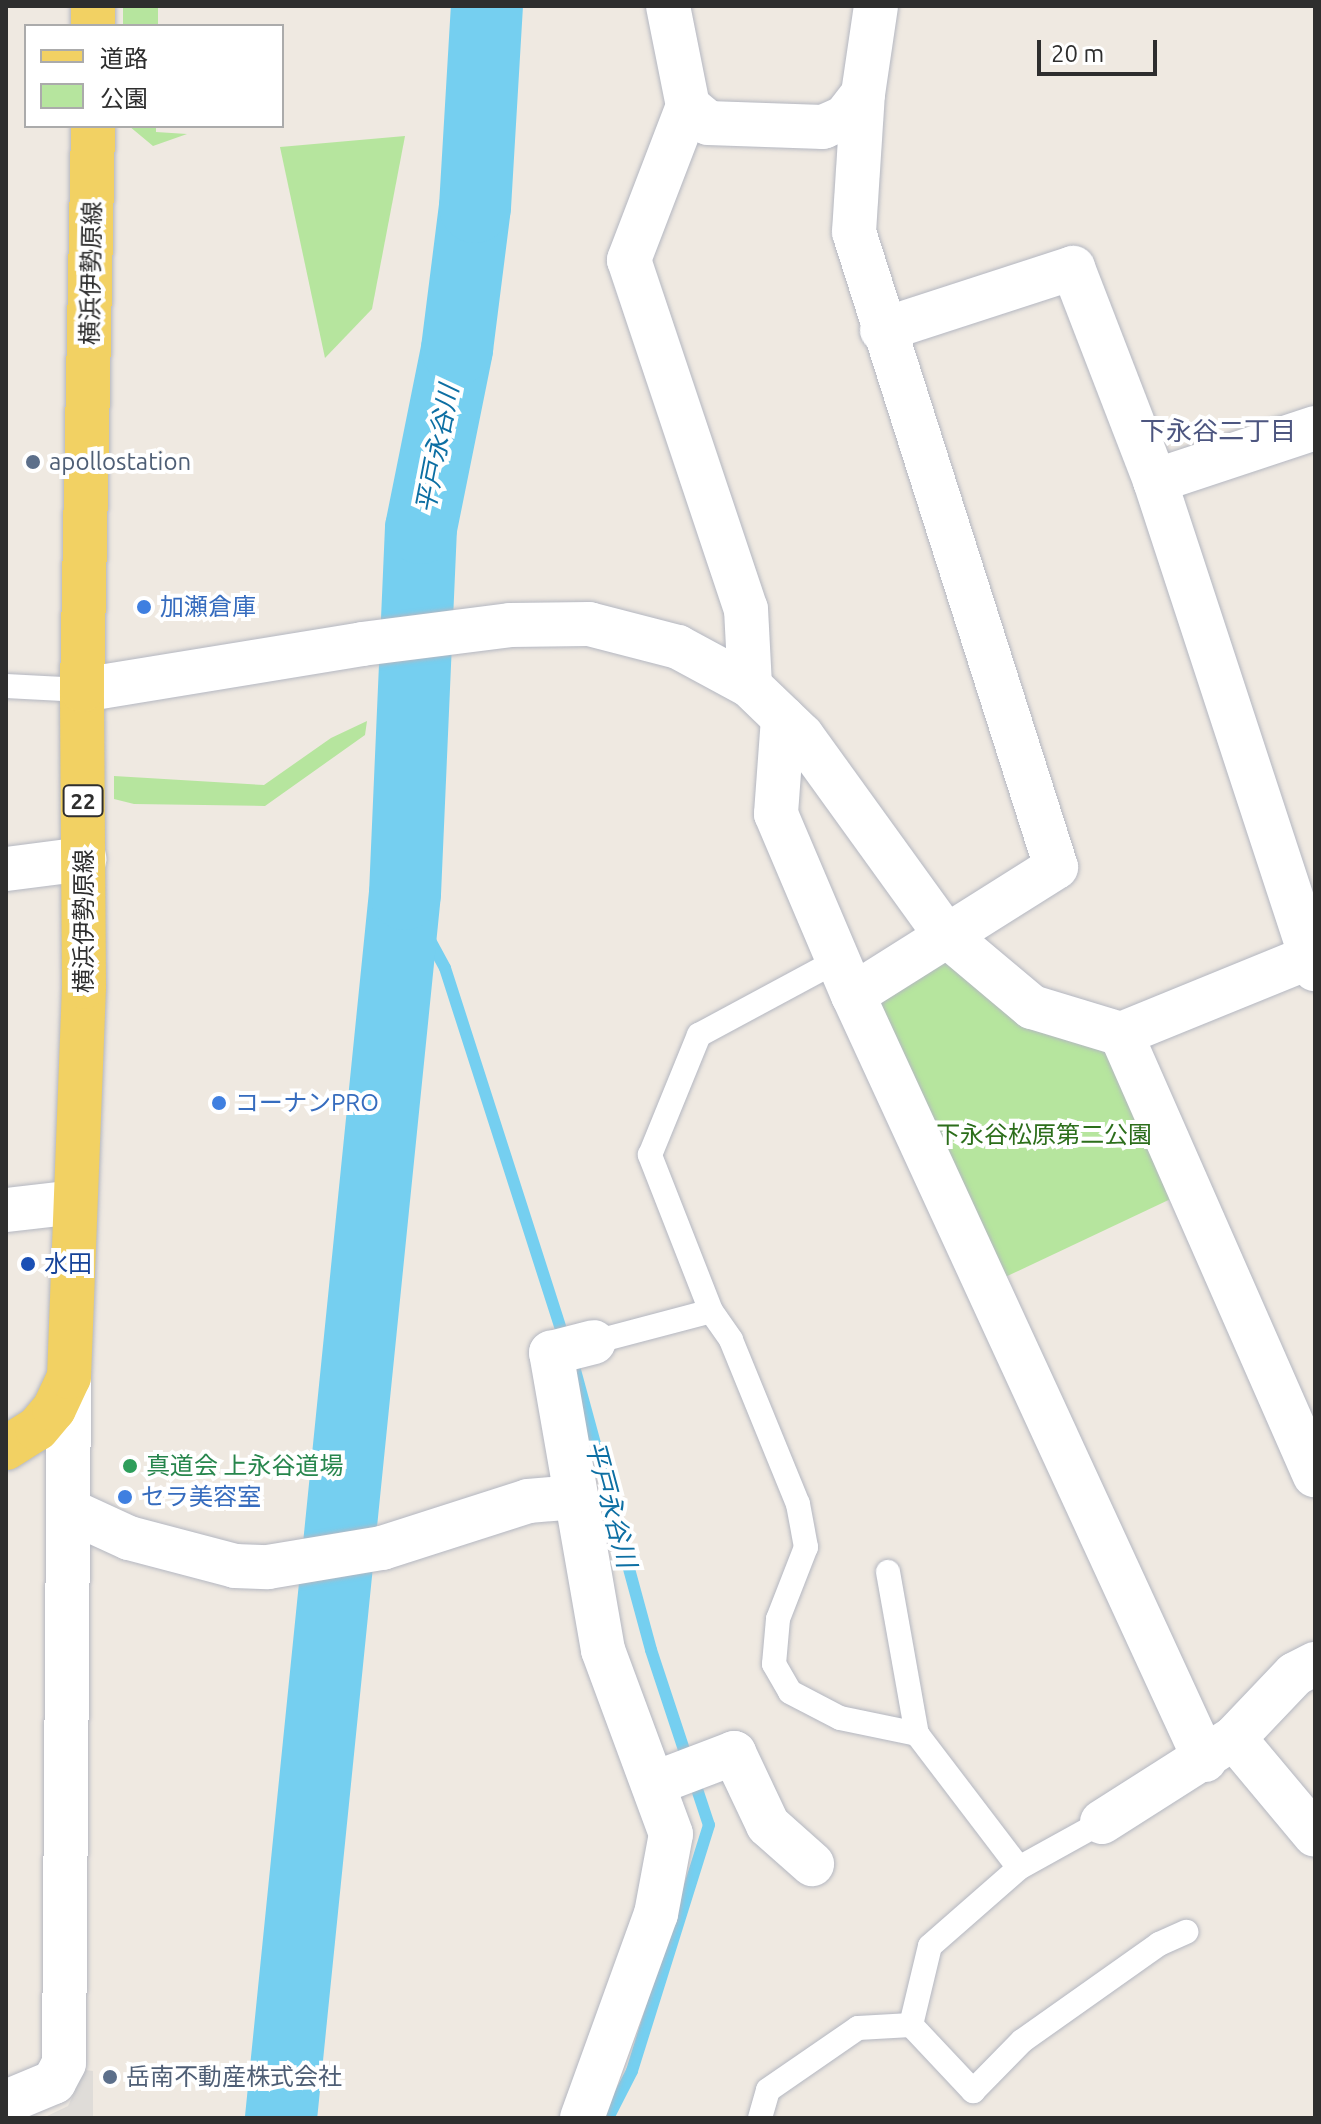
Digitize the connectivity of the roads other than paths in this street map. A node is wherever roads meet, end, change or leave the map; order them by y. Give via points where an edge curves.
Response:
1 (668, 6) edge
2 (876, 6) edge
3 (863, 94) junction
4 (688, 106) junction
5 (93, 128) edge
6 (882, 330) junction
7 (1315, 428) edge
8 (1155, 481) junction
9 (6, 686) edge
10 (750, 686) junction
11 (82, 690) junction
12 (783, 718) junction
13 (84, 859) junction
14 (6, 869) edge
15 (945, 934) junction
16 (1313, 960) edge
17 (846, 977) junction
18 (1121, 1034) junction
19 (75, 1202) junction
20 (6, 1210) edge
21 (711, 1311) junction
22 (594, 1342) joint
23 (69, 1377) junction
24 (6, 1448) edge
25 (1315, 1475) edge
26 (576, 1497) junction
27 (68, 1510) junction
28 (888, 1572) dead end
29 (1315, 1664) edge
30 (917, 1734) junction
31 (1220, 1749) junction
32 (662, 1780) junction
33 (1300, 1791) edge
34 (1102, 1822) joint
35 (1315, 1835) edge
36 (812, 1864) dead end
37 (1019, 1868) junction
38 (1186, 1932) dead end
39 (911, 2025) junction
40 (6, 2102) edge
41 (582, 2118) edge
42 (760, 2118) edge

1 - 4 street
2 - 3 street
3 - 4 street via 845,117 823,127 708,123
3 - 6 street via 854,232
4 - 10 street via 629,260 746,609
5 - 11 main road, 横浜伊勢原線 / 22
6 - 8 street via 1073,268
6 - 15 street via 1056,867
7 - 8 street
8 - 16 street
9 - 11 lane
10 - 11 street via 678,647 604,627 510,625
10 - 12 street
11 - 13 main road, 横浜伊勢原線 / 22
12 - 15 street via 802,736
12 - 17 street via 776,814
13 - 14 street
13 - 19 main road, 横浜伊勢原線 / 22
15 - 17 street
15 - 18 street via 1032,1007
16 - 18 street
17 - 21 lane via 699,1035 650,1155
17 - 31 street
18 - 25 street
19 - 20 street
19 - 23 main road, 横浜伊勢原線 / 22
21 - 22 lane
21 - 30 lane via 731,1340 798,1504 806,1547 778,1619 774,1664 790,1692 840,1718
22 - 26 street via 551,1353
23 - 24 main road, 横浜伊勢原線 / 22 via 37,1429
23 - 27 street
26 - 27 street via 528,1501 382,1548 301,1565 235,1566 129,1538
26 - 32 street via 603,1650
27 - 40 street via 64,2063 54,2082
28 - 30 lane
29 - 31 street via 1295,1674
30 - 37 lane
31 - 33 street
31 - 34 street
32 - 36 street via 734,1753 768,1825
32 - 41 street via 671,1834 656,1914
33 - 35 street
34 - 37 lane
37 - 39 lane via 930,1946
38 - 39 lane via 1159,1944 1022,2041 973,2091
39 - 42 lane via 858,2028 768,2090

